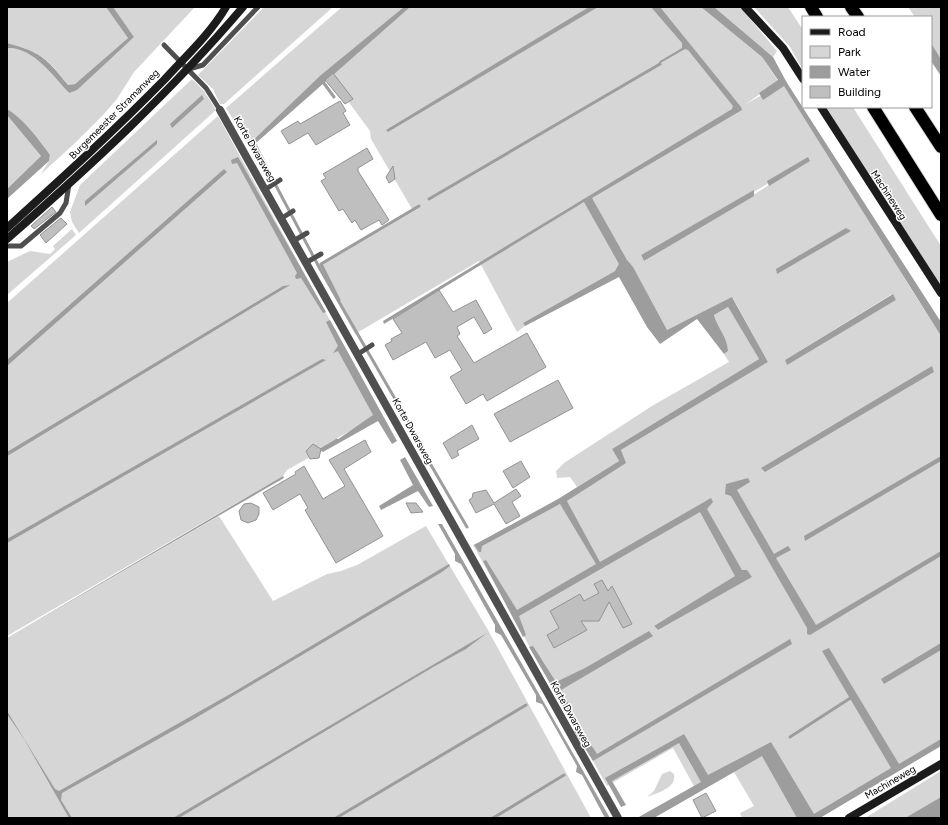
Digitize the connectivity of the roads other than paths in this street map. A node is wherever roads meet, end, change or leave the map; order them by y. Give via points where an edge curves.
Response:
1 (226, 7) edge
2 (243, 7) edge
3 (258, 7) edge
4 (745, 7) edge
5 (810, 7) edge
6 (851, 7) edge
7 (816, 16) edge
8 (857, 16) edge
9 (164, 44) dead end
10 (180, 62) junction
11 (188, 69) junction
12 (802, 77) edge
13 (822, 108) edge
14 (874, 108) edge
15 (916, 108) edge
16 (220, 110) joint
17 (941, 148) edge
18 (280, 180) dead end
19 (69, 184) junction
20 (268, 187) junction
21 (293, 211) dead end
22 (941, 215) edge
23 (284, 217) junction
24 (7, 228) edge
25 (307, 233) dead end
26 (7, 239) edge
27 (297, 239) junction
28 (7, 246) edge
29 (321, 254) dead end
30 (309, 261) junction
31 (941, 293) edge
32 (372, 345) dead end
33 (360, 352) junction
34 (941, 764) edge
35 (618, 818) edge
36 (849, 818) edge

1 - 10 main road, Burgemeester Stramanweg
2 - 11 main road, Burgemeester Stramanweg
3 - 11 lane, Burgemeester Stramanweg via 203,65
4 - 12 main road via 783,48
5 - 7 highway
6 - 8 highway
9 - 10 lane, Korte Dwarsweg
10 - 11 lane, Korte Dwarsweg
10 - 24 main road, Burgemeester Stramanweg via 95,149
11 - 16 lane, Korte Dwarsweg via 206,88
11 - 19 main road, Burgemeester Stramanweg
13 - 31 main road, Machineweg
14 - 22 highway
15 - 17 highway
16 - 20 street, Korte Dwarsweg
18 - 20 lane
19 - 26 main road, Burgemeester Stramanweg
19 - 28 lane via 66,203 60,213 21,246
20 - 23 street, Korte Dwarsweg
21 - 23 lane
23 - 27 street, Korte Dwarsweg
25 - 27 lane
27 - 30 street, Korte Dwarsweg
29 - 30 lane
30 - 33 street, Korte Dwarsweg
32 - 33 lane
33 - 35 street, Korte Dwarsweg
34 - 36 main road, Machineweg

